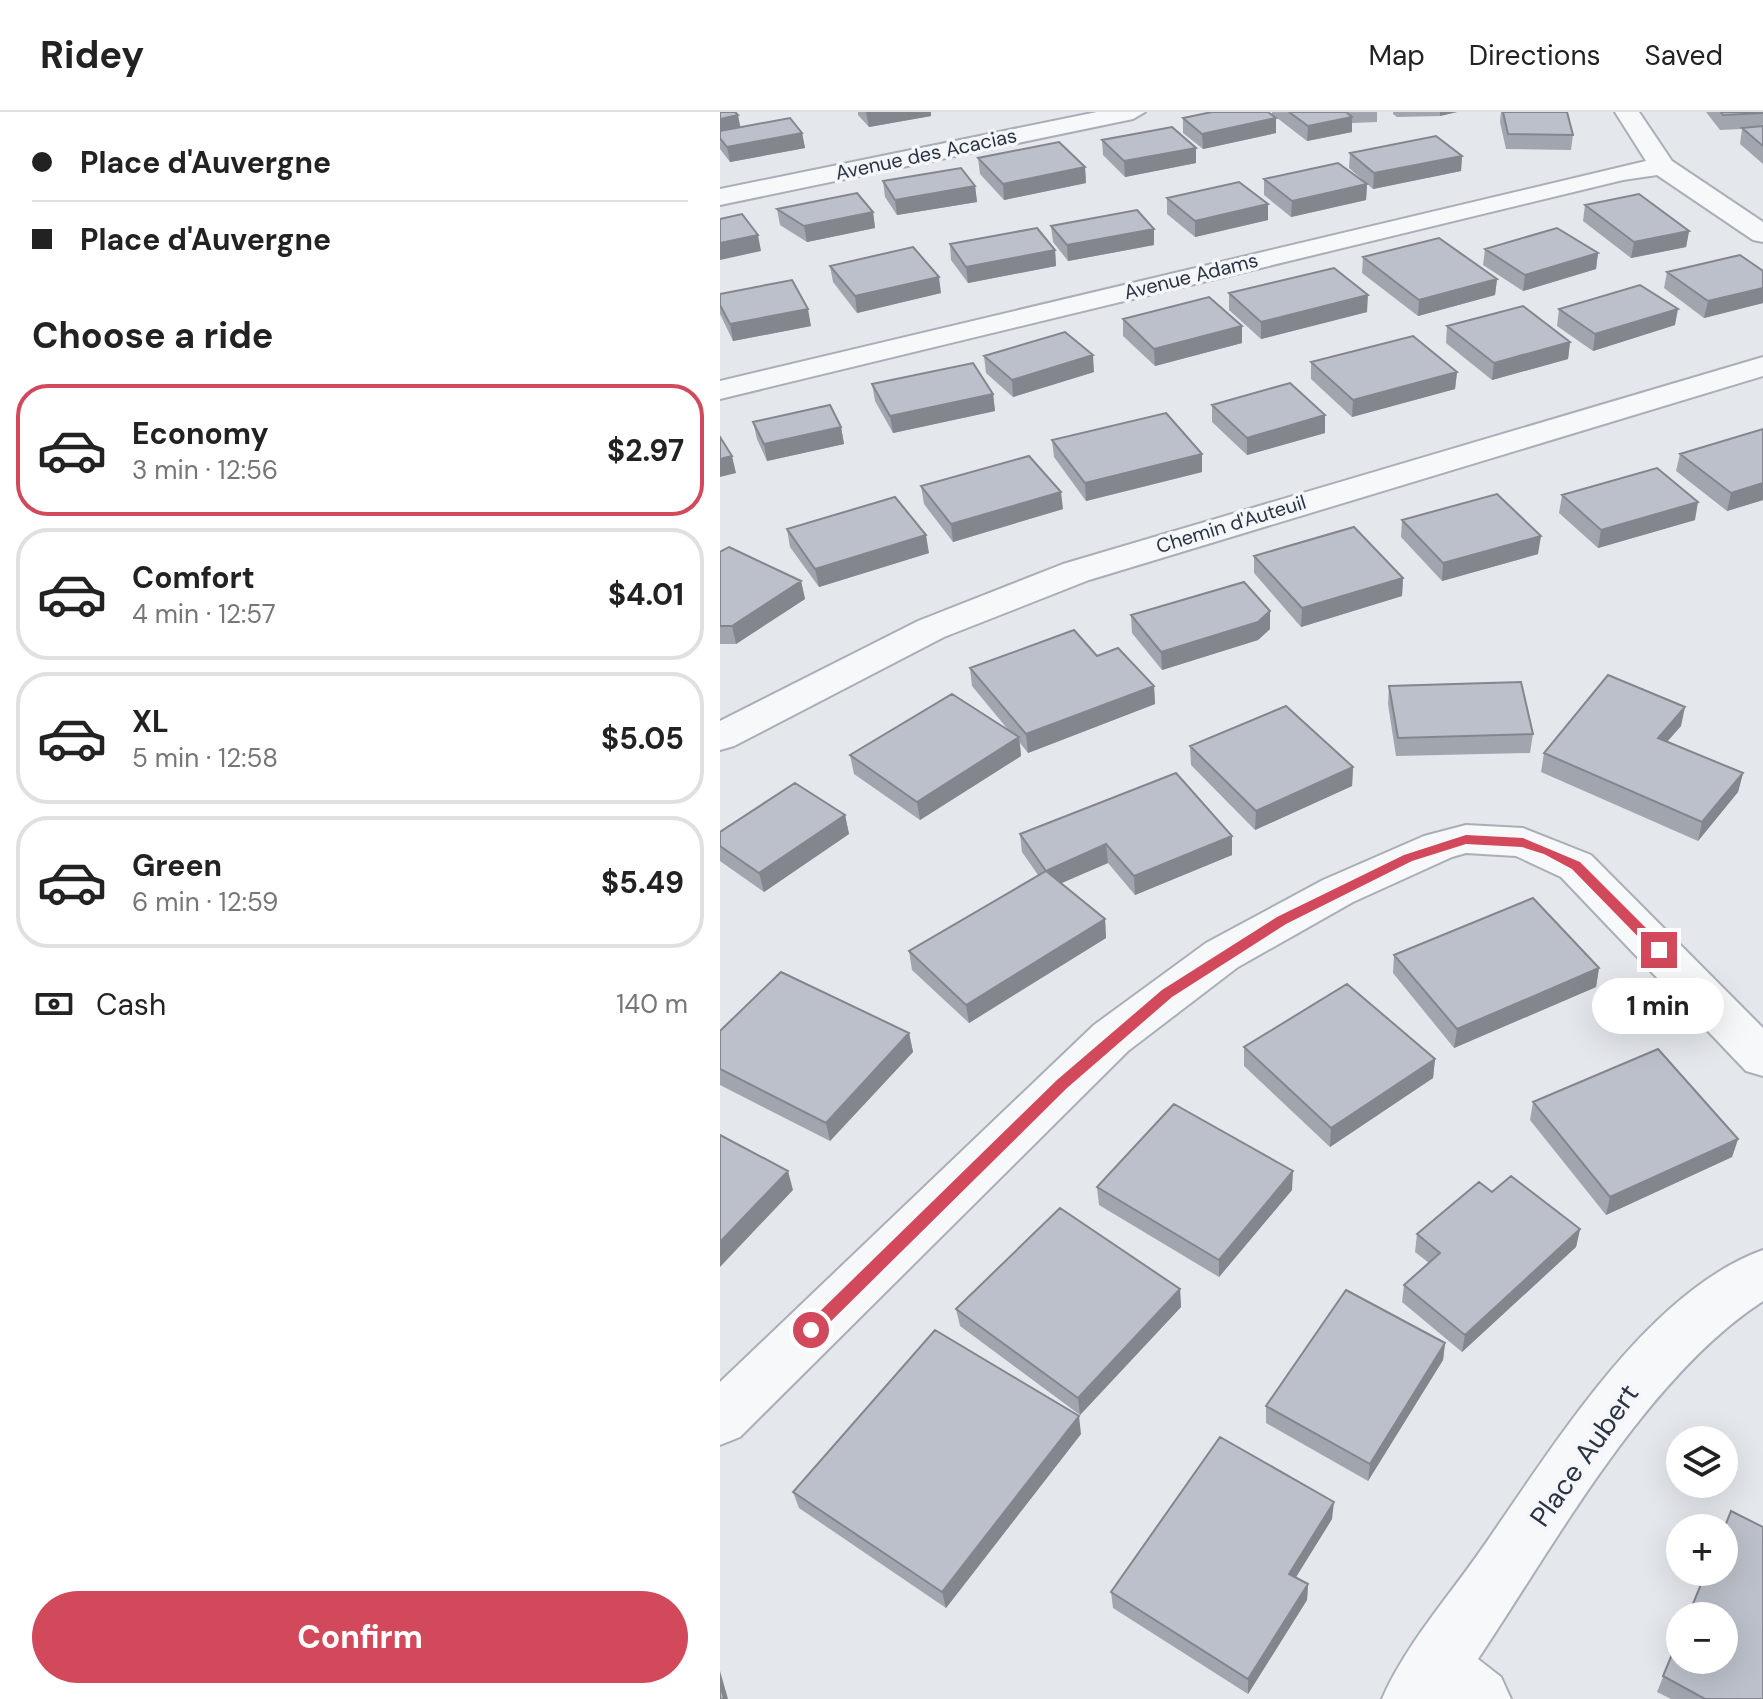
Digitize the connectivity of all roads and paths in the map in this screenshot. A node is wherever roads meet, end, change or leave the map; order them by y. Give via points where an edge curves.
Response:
1 (1133, 112) edge
2 (1627, 112) edge
3 (1662, 166) junction
4 (720, 197) edge
5 (1763, 234) edge
6 (1763, 366) edge
7 (720, 390) edge
8 (720, 737) edge
9 (1763, 1058) edge
10 (1763, 1273) edge
11 (720, 1419) edge
12 (1443, 1688) edge

1 - 4 street, Avenue des Acacias
2 - 3 street
3 - 5 street
3 - 7 street, Avenue Adams
6 - 8 street, Chemin d'Auteuil via 1076,572 931,629
9 - 11 street via 1576,866 1523,842 1466,839 1439,846 1338,891 1234,948 1111,1038
10 - 12 street, Place Aubert via 1699,1317 1623,1395

